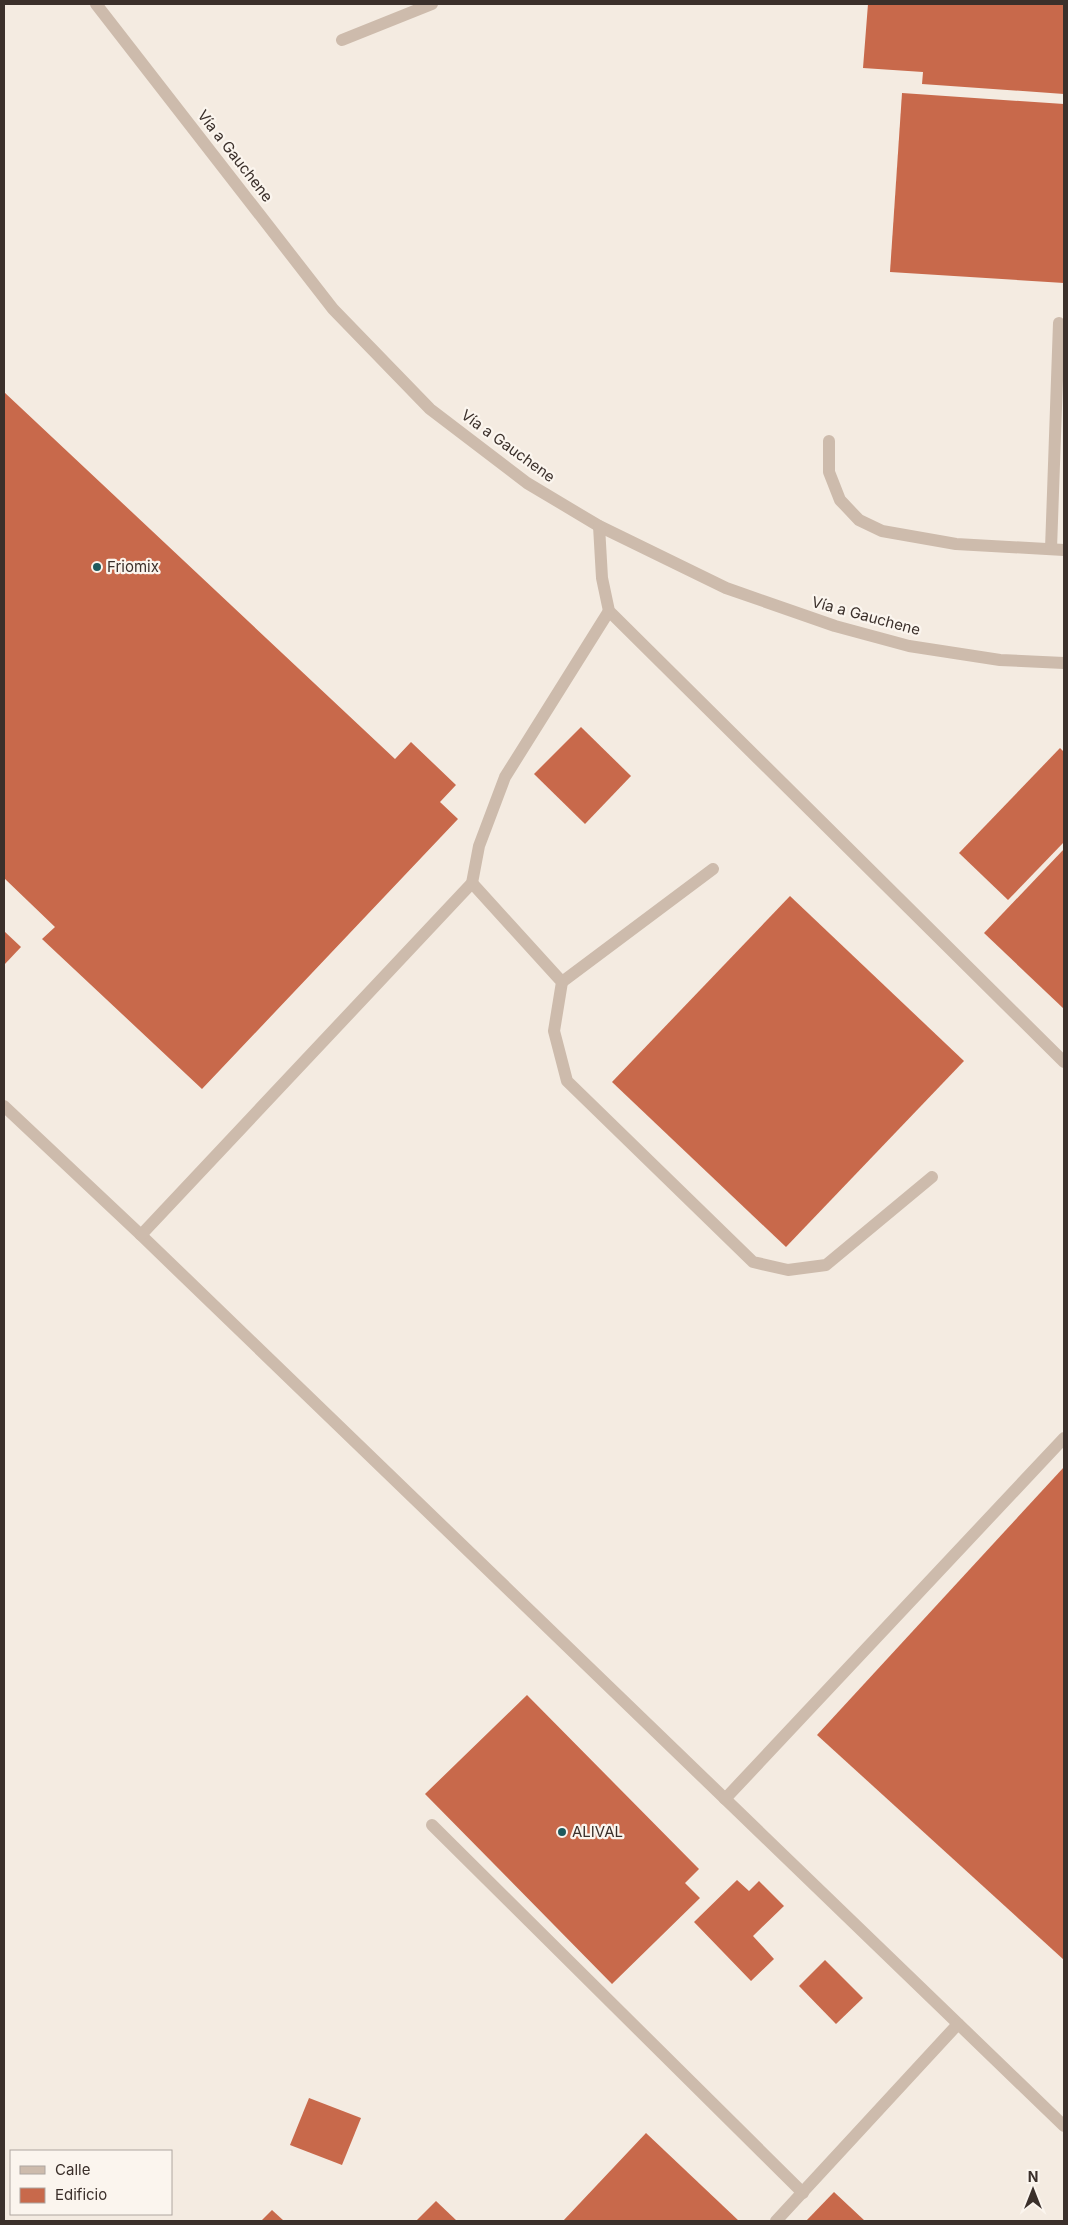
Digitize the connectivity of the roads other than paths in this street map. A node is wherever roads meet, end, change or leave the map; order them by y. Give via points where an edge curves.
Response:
1 (96, 4) edge
2 (432, 4) edge
3 (342, 40) dead end
4 (1059, 323) dead end
5 (829, 441) dead end
6 (599, 526) junction
7 (1058, 550) edge
8 (609, 611) junction
9 (1064, 663) edge
10 (713, 869) dead end
11 (472, 882) junction
12 (562, 982) junction
13 (1064, 1062) edge
14 (4, 1106) edge
15 (932, 1177) dead end
16 (141, 1234) junction
17 (1064, 1438) edge
18 (725, 1799) junction
19 (432, 1826) dead end
20 (958, 2024) junction
21 (1064, 2126) edge
22 (804, 2192) junction
23 (776, 2221) edge

1 - 6 street, Vía a Gauchene via 333,309 430,409 528,483
2 - 3 street
4 - 7 street
5 - 7 street via 829,472 840,500 859,520 882,531 956,544
6 - 8 street via 602,578
6 - 9 street, Vía a Gauchene via 726,588 835,626 909,646 1000,660
8 - 11 street via 504,777 479,846
8 - 13 street
10 - 12 street
11 - 12 street
11 - 16 street
12 - 15 street via 554,1031 567,1081 753,1262 788,1270 826,1265
14 - 16 street
16 - 18 street
17 - 18 street
18 - 20 street
19 - 22 street
20 - 21 street
20 - 22 street
22 - 23 street

